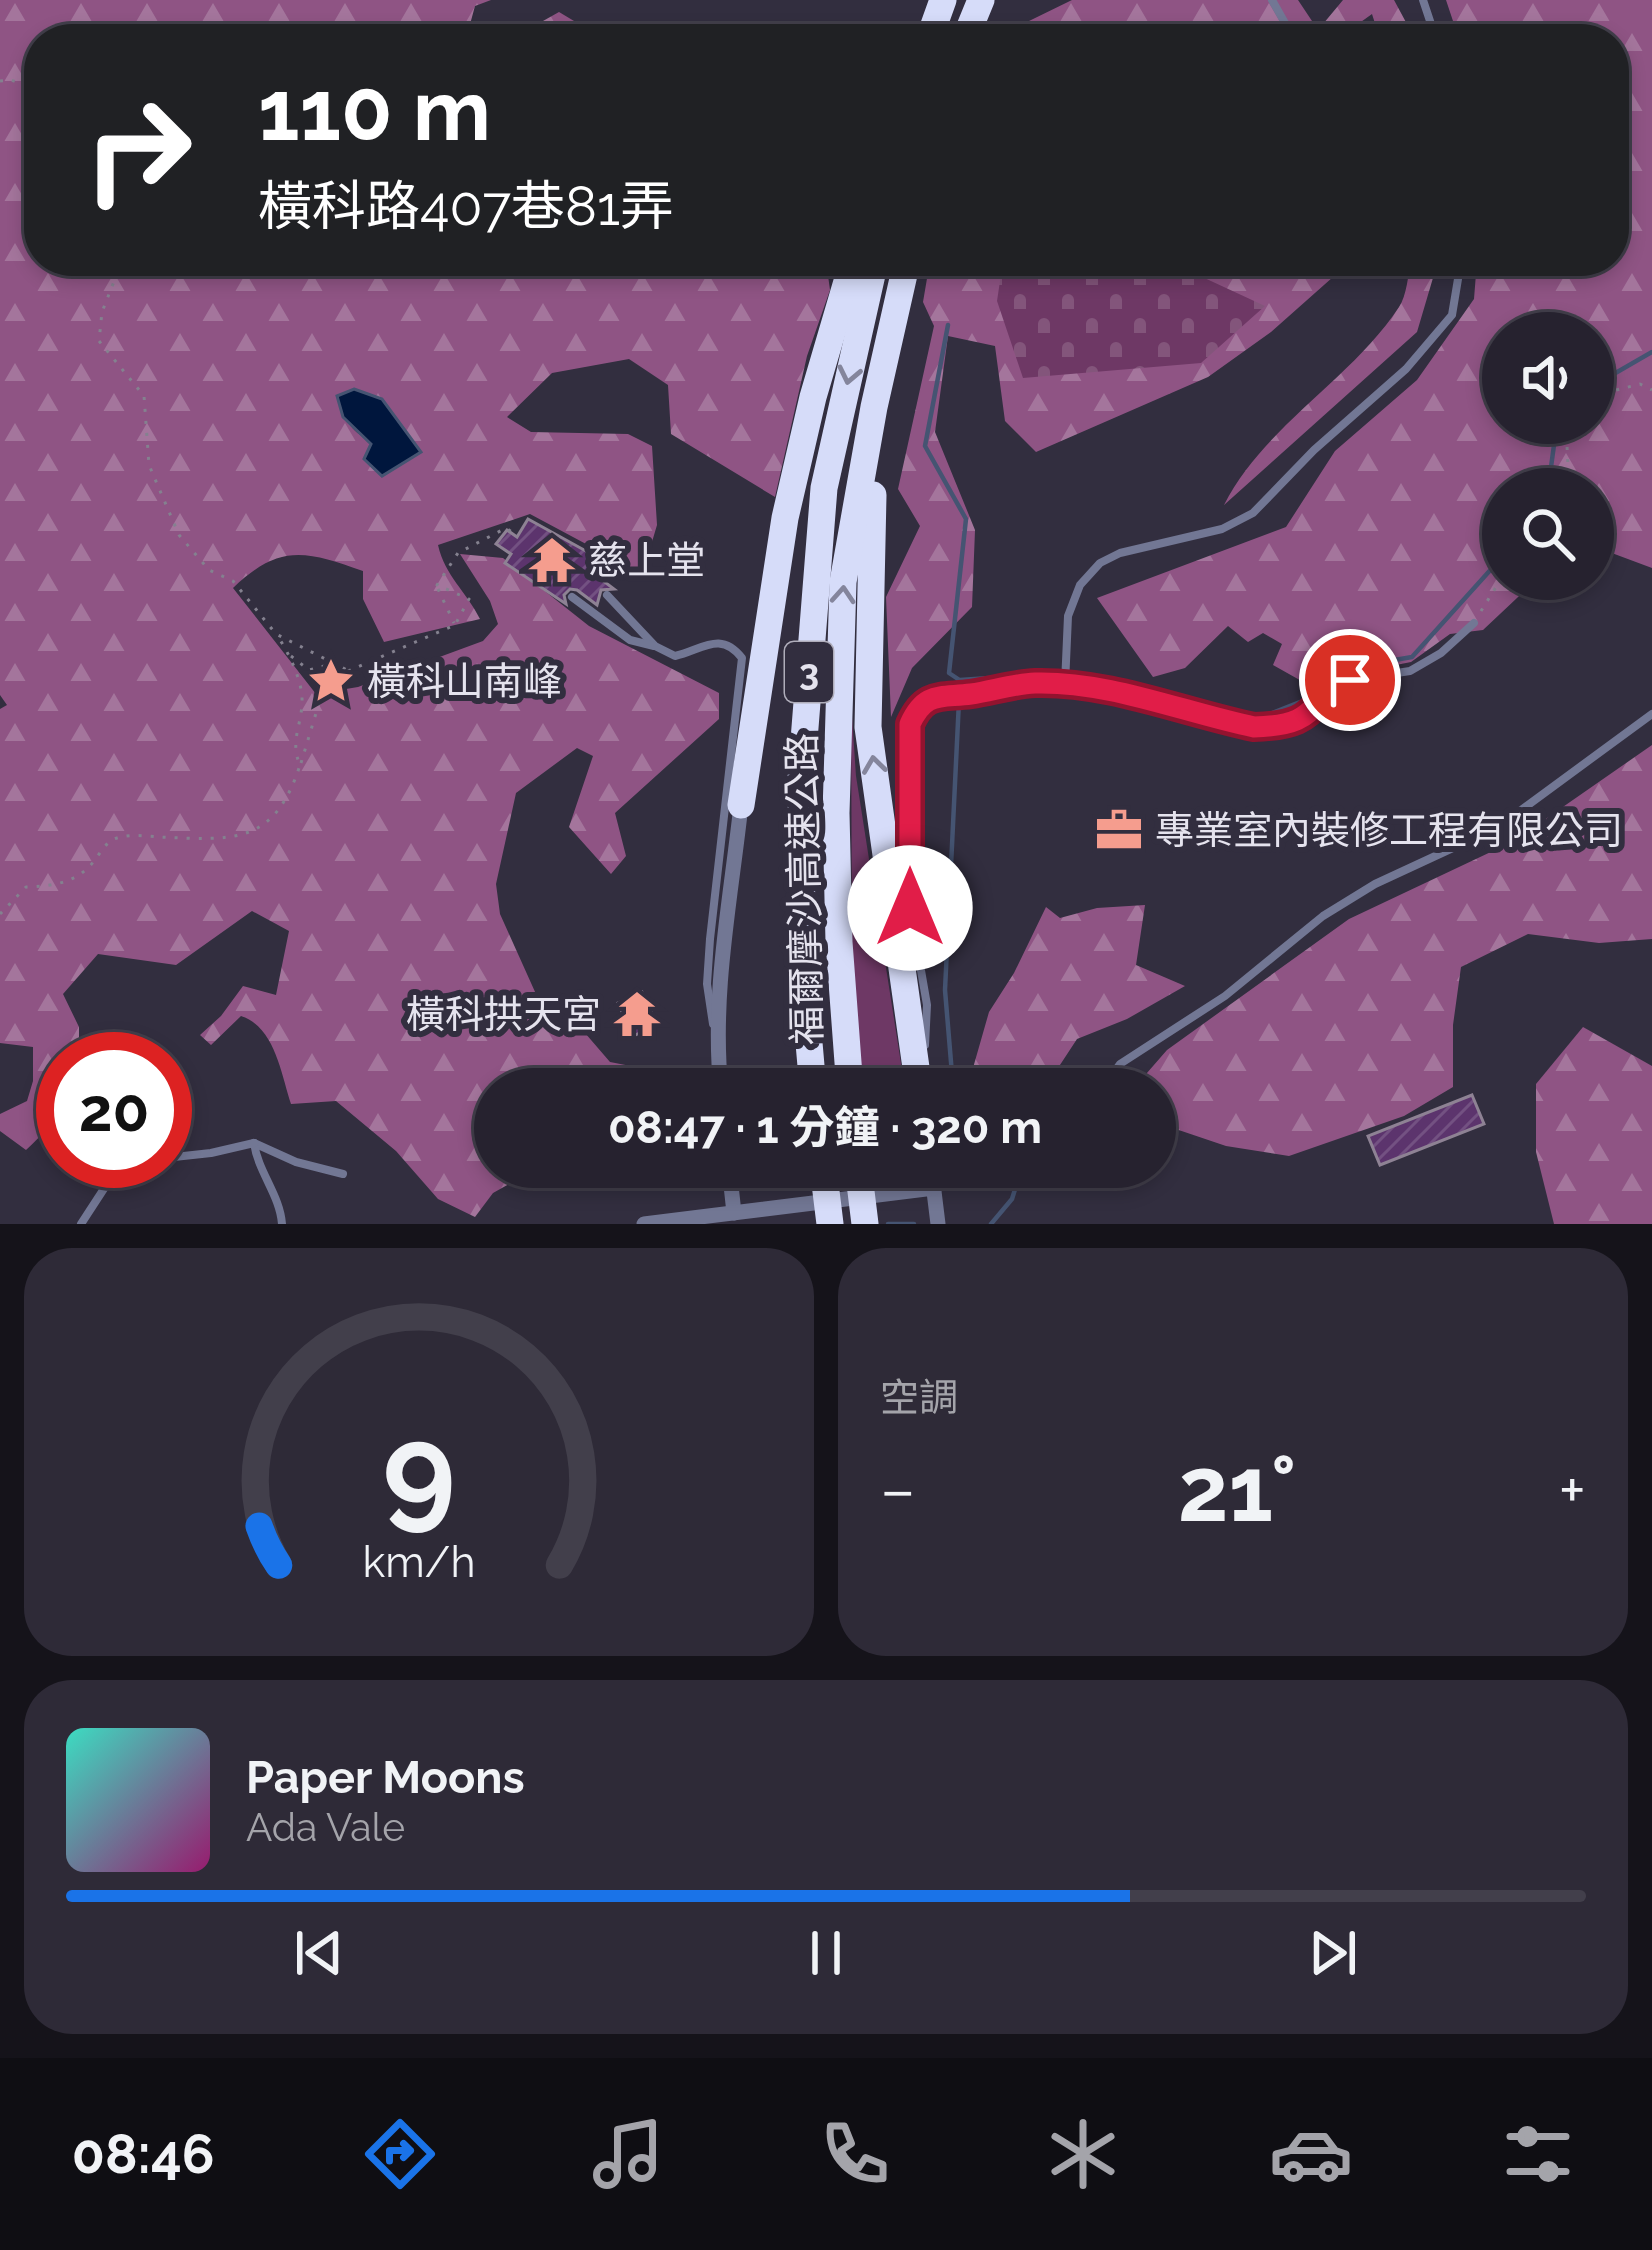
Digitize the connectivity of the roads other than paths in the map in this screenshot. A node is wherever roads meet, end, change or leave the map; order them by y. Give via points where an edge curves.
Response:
1 (849, 276) edge
2 (872, 276) edge
3 (905, 276) edge
4 (1458, 276) edge
5 (874, 407) junction
6 (608, 595) dead end
7 (572, 597) dead end
8 (1474, 623) road end
9 (656, 646) junction
10 (1065, 684) junction
11 (1652, 714) edge
12 (741, 805) junction
13 (889, 810) dead end
14 (910, 811) junction
15 (719, 1068) edge
16 (811, 1068) edge
17 (848, 1068) edge
18 (917, 1068) edge
19 (922, 1068) edge
20 (1117, 1068) edge
21 (254, 1143) junction
22 (192, 1155) edge
23 (343, 1174) dead end
24 (104, 1188) edge
25 (731, 1188) edge
26 (826, 1188) edge
27 (861, 1188) edge
28 (934, 1188) joint
29 (734, 1213) junction
30 (939, 1215) edge
31 (81, 1224) edge
32 (282, 1224) edge
33 (644, 1224) edge
34 (830, 1224) edge
35 (865, 1224) edge

1 - 12 highway via 785,518
2 -> 16 highway, 福爾摩沙高速公路 / 3 via 824,488 801,778
3 - 5 highway, 福爾摩沙高速公路 / 3
4 - 10 lane via 1452,315 1406,369 1253,513 1100,563 1068,616
17 -> 5 highway, 福爾摩沙高速公路 / 3 via 838,942 841,628
18 -> 5 highway via 868,727
6 - 9 lane
7 - 9 lane via 629,640
8 - 10 lane via 1410,670 1341,684 1288,725 1254,727
9 - 12 lane via 674,656 723,642 742,658
10 - 14 lane via 946,695 918,706 910,724
11 - 20 lane via 1498,827 1323,916 1225,996
12 - 15 street
13 - 14 lane
14 - 19 lane via 911,919 927,1005
21 - 22 lane
21 - 23 lane
21 - 32 lane
24 - 31 lane
25 - 29 street
26 - 34 highway
27 - 35 highway
28 - 29 street
28 - 30 street
29 - 33 street

